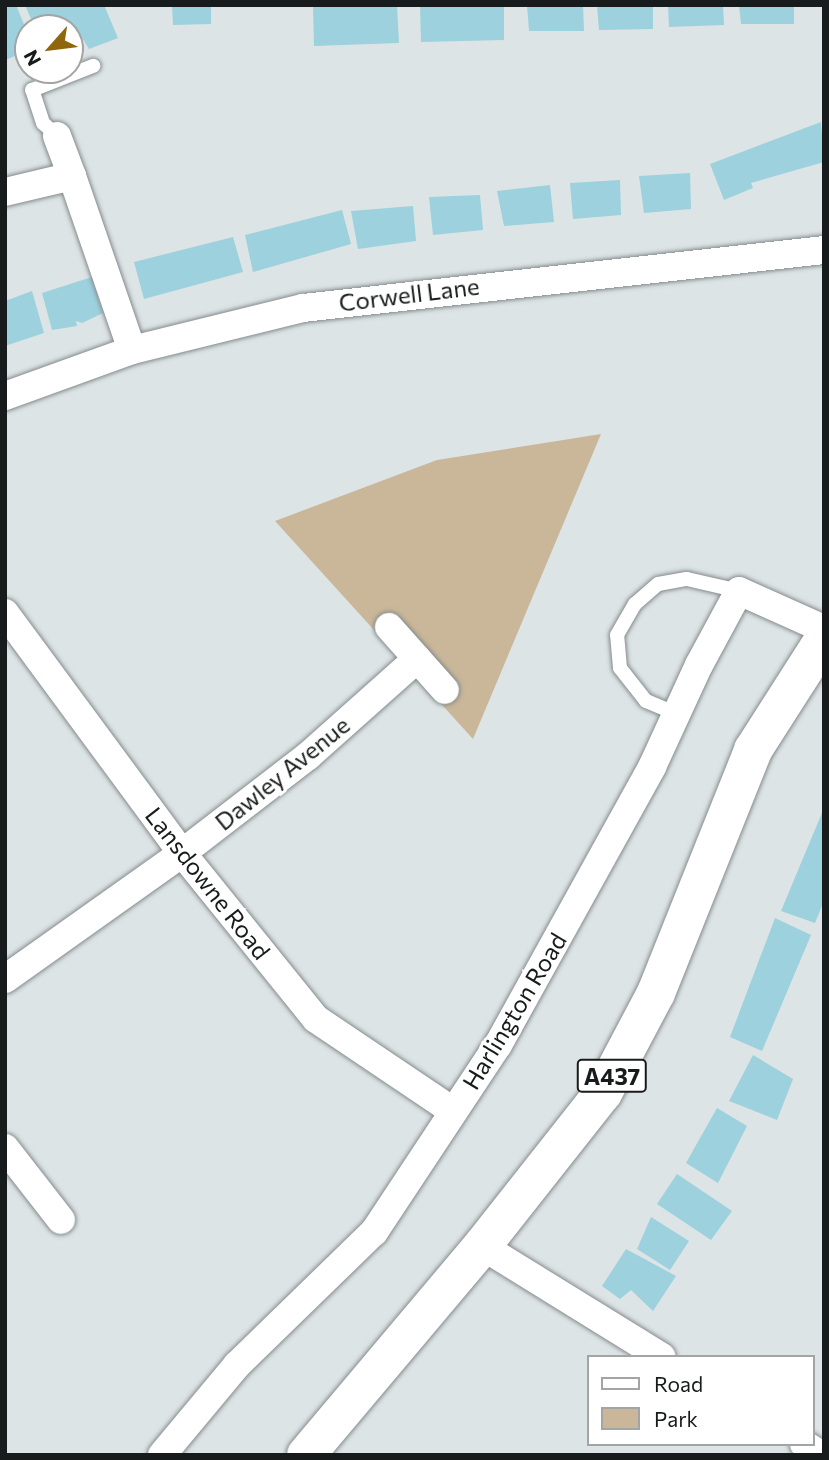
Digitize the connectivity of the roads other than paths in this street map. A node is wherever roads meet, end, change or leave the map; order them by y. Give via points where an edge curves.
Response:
1 (93, 65) dead end
2 (57, 136) joint
3 (72, 176) junction
4 (5, 192) edge
5 (824, 250) edge
6 (132, 350) junction
7 (5, 396) edge
8 (739, 591) junction
9 (5, 613) edge
10 (389, 627) dead end
11 (824, 629) edge
12 (824, 639) edge
13 (417, 659) junction
14 (445, 690) dead end
15 (677, 714) junction
16 (183, 853) junction
17 (5, 979) edge
18 (453, 1111) junction
19 (5, 1148) edge
20 (61, 1220) dead end
21 (482, 1246) junction
22 (659, 1355) edge
23 (162, 1455) edge
24 (306, 1455) edge

1 - 2 lane via 32,90 43,123
2 - 3 street
3 - 4 street
3 - 6 street
5 - 6 street, Corwell Lane via 384,296 303,308
6 - 7 street, Corwell Lane
8 - 11 street
8 - 15 street, Harlington Road
8 - 15 lane via 687,579 658,584 635,604 617,635 620,668 646,701
9 - 16 street, Lansdowne Road
10 - 13 street
12 - 21 main road, A437 via 753,750 656,993 603,1093
13 - 14 street
13 - 16 street, Dawley Avenue via 308,756
15 - 18 street, Harlington Road via 498,1045
16 - 17 street, Dawley Avenue
16 - 18 street, Lansdowne Road via 316,1018
18 - 23 street, Harlington Road via 374,1233 237,1365
19 - 20 street
21 - 22 street
21 - 24 main road, A437

